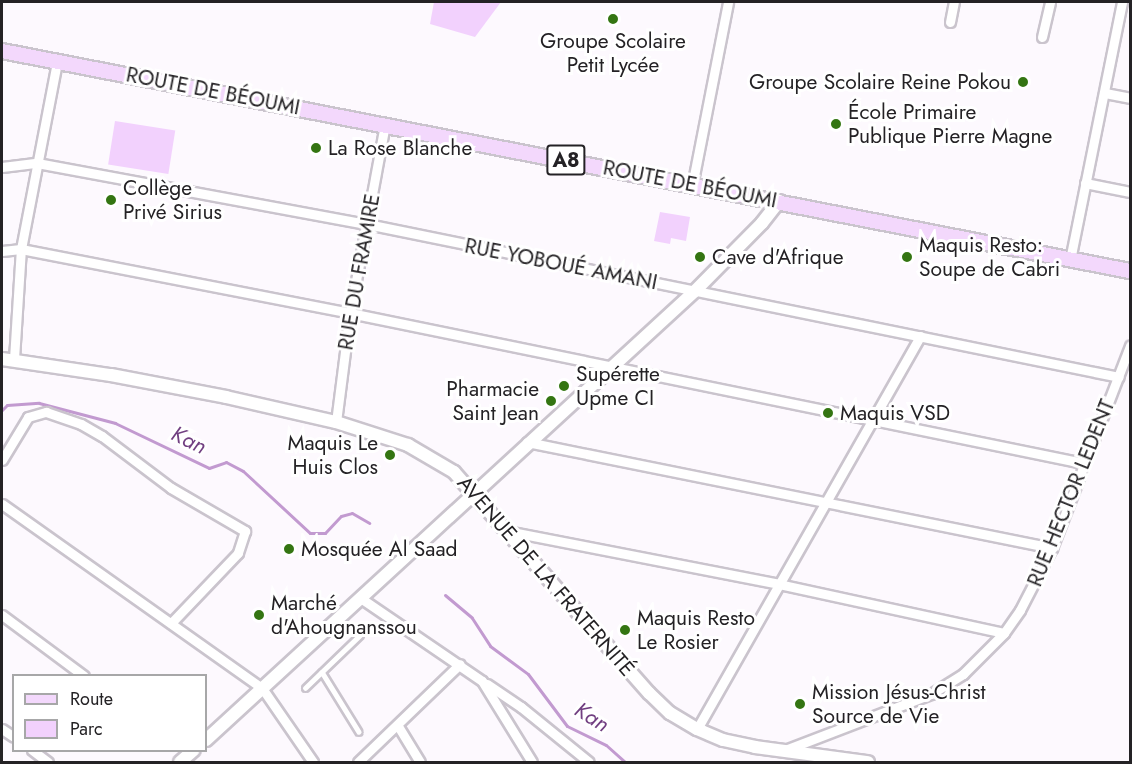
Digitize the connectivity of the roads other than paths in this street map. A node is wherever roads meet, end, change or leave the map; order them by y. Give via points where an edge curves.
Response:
1 (728, 2) edge
2 (954, 2) edge
3 (1050, 2) edge
4 (1124, 8) edge
5 (950, 22) dead end
6 (1042, 37) dead end
7 (2, 51) edge
8 (57, 62) junction
9 (1105, 93) junction
10 (1131, 99) edge
11 (385, 123) junction
12 (37, 163) junction
13 (2, 167) edge
14 (1085, 183) junction
15 (692, 186) junction
16 (1131, 192) edge
17 (779, 201) junction
18 (367, 224) junction
19 (21, 249) junction
20 (2, 251) edge
21 (1070, 260) junction
22 (1131, 271) edge
23 (695, 291) junction
24 (350, 313) junction
25 (920, 336) junction
26 (1131, 346) edge
27 (8, 359) edge
28 (611, 365) junction
29 (1119, 377) junction
30 (873, 420) junction
31 (336, 422) junction
32 (527, 442) junction
33 (2, 460) edge
34 (1083, 463) junction
35 (474, 492) junction
36 (826, 503) junction
37 (2, 504) edge
38 (507, 531) junction
39 (1052, 548) junction
40 (779, 584) junction
41 (359, 597) junction
42 (2, 615) edge
43 (171, 623) junction
44 (1004, 633) junction
45 (360, 635) dead end
46 (460, 664) junction
47 (322, 672) junction
48 (83, 674) edge
49 (482, 681) junction
50 (262, 688) junction
51 (305, 688) dead end
52 (398, 726) junction
53 (697, 729) junction
54 (359, 732) dead end
55 (207, 739) edge
56 (783, 751) junction
57 (35, 752) edge
58 (849, 761) edge
59 (48, 762) edge
60 (314, 762) edge
61 (358, 762) edge
62 (420, 762) edge
63 (532, 762) edge
64 (589, 762) edge
65 (868, 762) edge

1 - 15 street
2 - 5 street
3 - 6 street
4 - 9 street
7 - 8 main road, ROUTE DE BÉOUMI / A8
8 - 11 main road, ROUTE DE BÉOUMI / A8
8 - 12 street
9 - 10 street
9 - 14 street
11 - 15 main road, ROUTE DE BÉOUMI / A8
11 - 18 street, RUE DU FRAMIRE
12 - 13 street, RUE YOBOUÉ AMANI
12 - 18 street, RUE YOBOUÉ AMANI
12 - 19 street
14 - 16 street
14 - 21 street
15 - 17 main road, ROUTE DE BÉOUMI / A8
17 - 21 main road, ROUTE DE BÉOUMI / A8
17 - 23 street via 762,224
18 - 23 street, RUE YOBOUÉ AMANI
18 - 24 street, RUE DU FRAMIRE
19 - 20 street
19 - 24 street
19 - 27 street
21 - 22 main road, ROUTE DE BÉOUMI / A8
23 - 25 street, RUE YOBOUÉ AMANI
23 - 28 street
24 - 28 street
24 - 31 street, RUE DU FRAMIRE
25 - 29 street, RUE YOBOUÉ AMANI
25 - 30 street
26 - 29 street, RUE HECTOR LEDENT
27 - 31 street, AVENUE DE LA FRATERNITÉ via 111,375
28 - 30 street
28 - 32 street
29 - 34 street, RUE HECTOR LEDENT
30 - 34 street
30 - 36 street
31 - 35 street, AVENUE DE LA FRATERNITÉ via 408,445 454,472
32 - 35 street
32 - 36 street
33 - 43 street via 27,417 46,412 102,436 171,488 245,531 238,553
34 - 39 street, RUE HECTOR LEDENT
35 - 38 street, AVENUE DE LA FRATERNITÉ
35 - 41 street
36 - 39 street
36 - 40 street
37 - 43 street
38 - 40 street
38 - 53 street, AVENUE DE LA FRATERNITÉ via 649,693 670,713
39 - 44 street, RUE HECTOR LEDENT
40 - 44 street
40 - 53 street
41 - 46 street
41 - 50 street
42 - 48 street
43 - 50 street
44 - 56 street, RUE HECTOR LEDENT via 963,674 931,694
45 - 47 lane
46 - 49 street
46 - 52 street
47 - 51 lane
47 - 54 lane
49 - 63 street
49 - 64 street via 522,707
50 - 55 street
50 - 60 street
52 - 61 street
52 - 62 street
53 - 56 street, AVENUE DE LA FRATERNITÉ via 723,740
56 - 58 street, AVENUE DE LA FRATERNITÉ
57 - 59 street
58 - 65 street, AVENUE DE LA FRATERNITÉ

